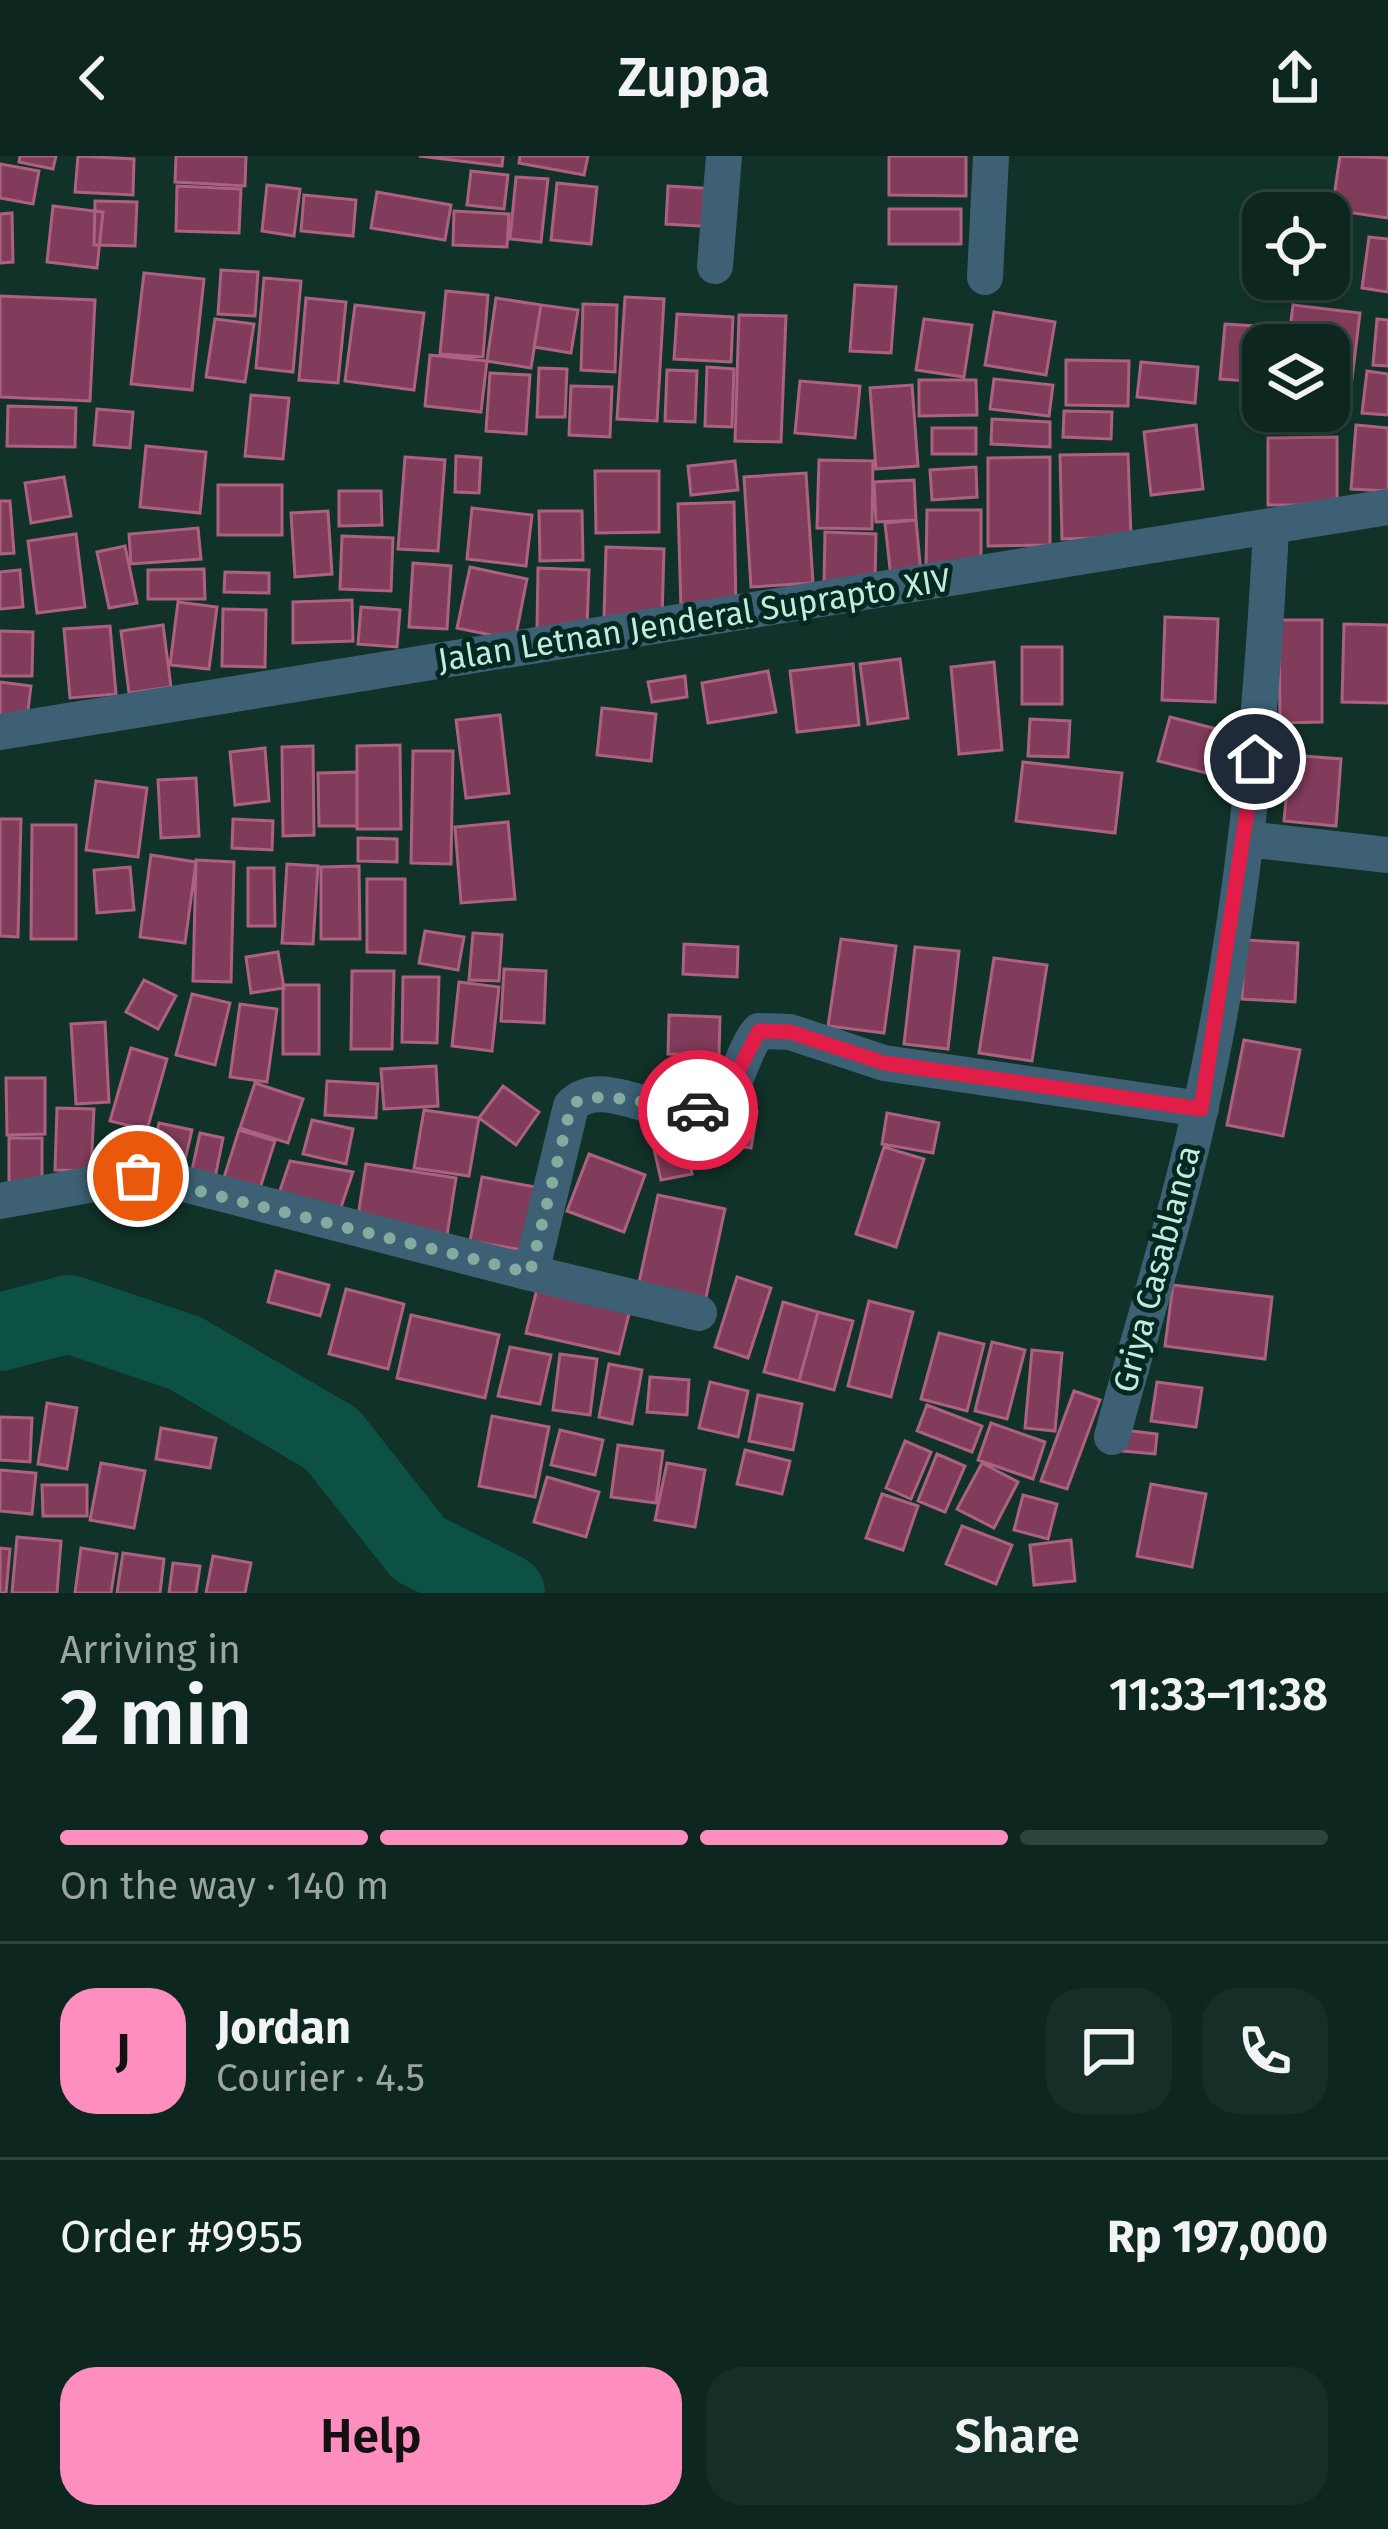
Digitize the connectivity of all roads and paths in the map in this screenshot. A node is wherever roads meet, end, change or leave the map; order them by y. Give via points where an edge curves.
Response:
1 (724, 156) edge
2 (992, 156) edge
3 (716, 266) dead end
4 (985, 278) dead end
5 (1388, 507) edge
6 (1271, 529) junction
7 (0, 732) edge
8 (1246, 839) junction
9 (1388, 855) edge
10 (1201, 1109) junction
11 (0, 1201) edge
12 (530, 1273) junction
13 (699, 1313) dead end
14 (1112, 1437) dead end

1 - 3 street
2 - 4 street
5 - 6 street, Jalan Letnan Jenderal Suprapto XIV
6 - 7 street, Jalan Letnan Jenderal Suprapto XIV
6 - 8 street, Griya Casablanca
8 - 9 street
8 - 10 street, Griya Casablanca
10 - 12 street via 884,1063 790,1032 759,1031 722,1101 707,1110 580,1096
10 - 14 street, Griya Casablanca
11 - 12 street via 138,1176
12 - 13 street

